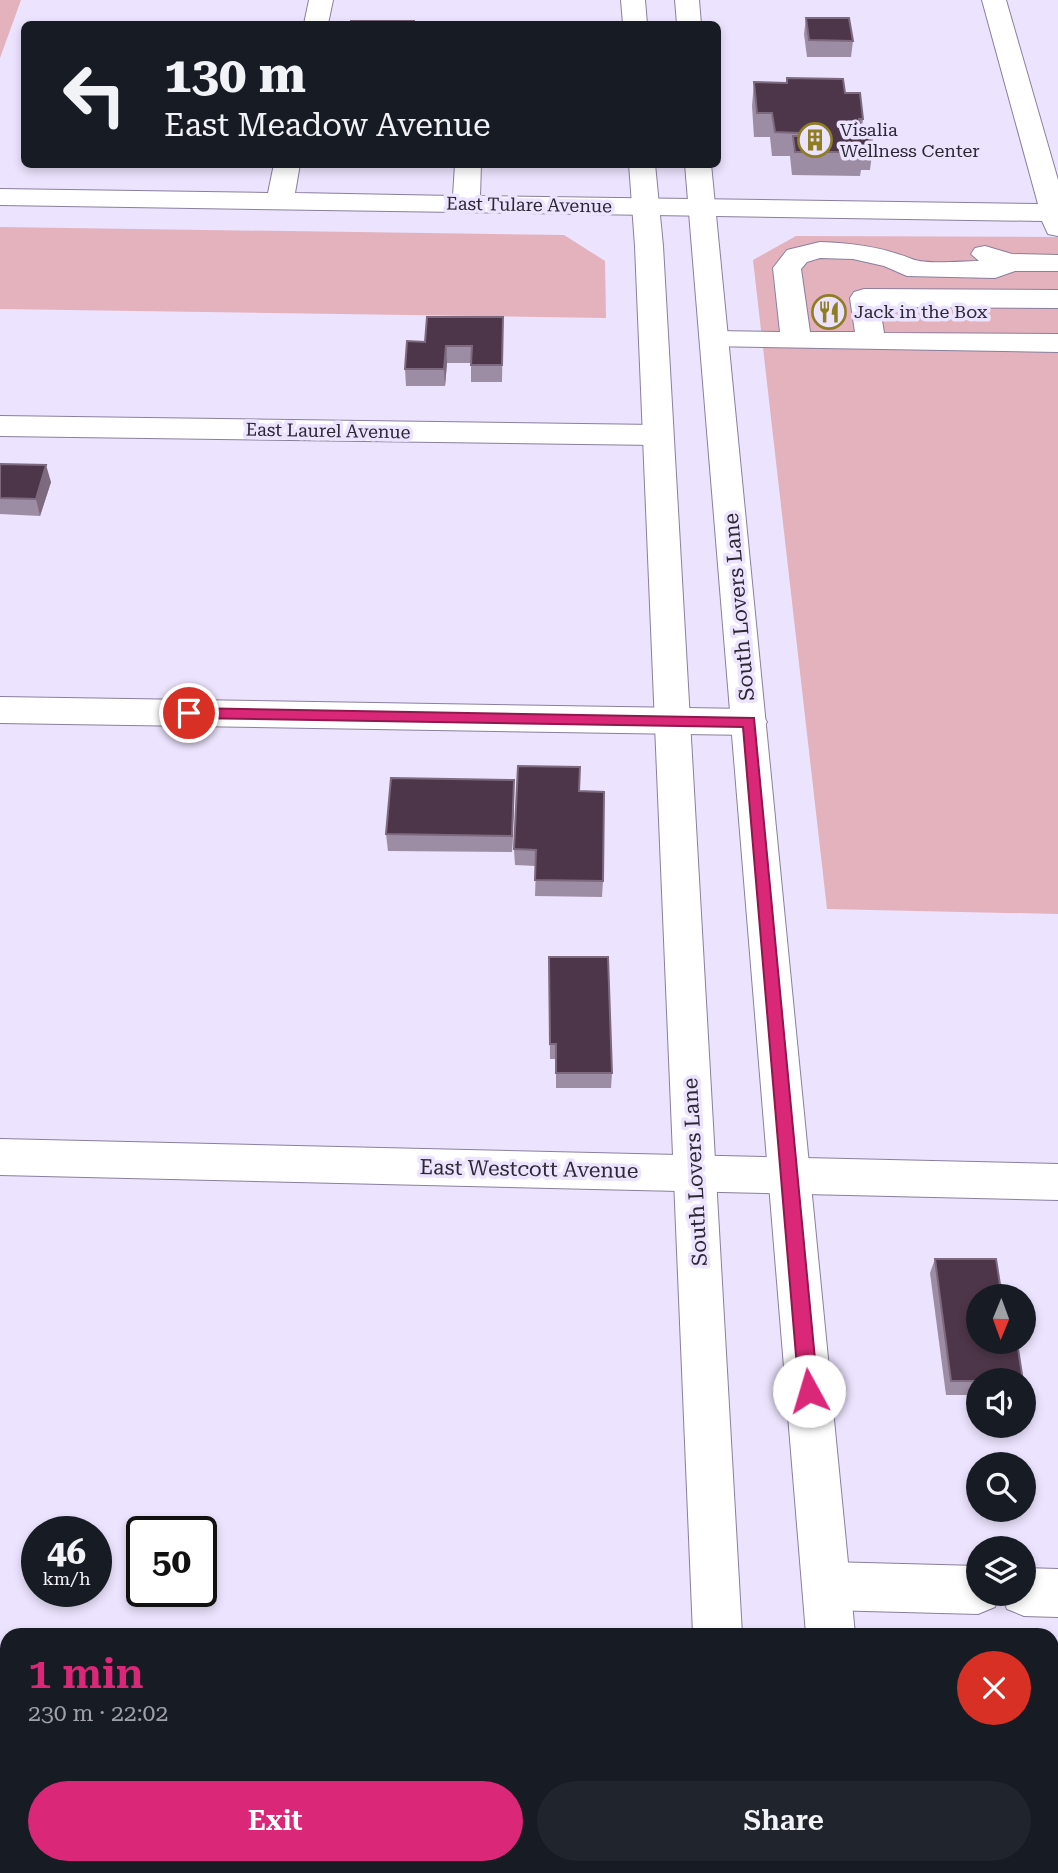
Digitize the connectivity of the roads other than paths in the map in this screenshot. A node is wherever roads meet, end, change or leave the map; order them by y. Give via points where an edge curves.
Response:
1 (321, 0) edge
2 (633, 0) edge
3 (687, 0) edge
4 (994, 0) edge
5 (317, 21) edge
6 (635, 21) edge
7 (689, 21) edge
8 (286, 168) edge
9 (468, 168) edge
10 (642, 168) edge
11 (698, 168) edge
12 (0, 197) edge
13 (280, 201) junction
14 (466, 204) junction
15 (645, 207) junction
16 (703, 208) junction
17 (1057, 218) edge
18 (1058, 263) edge
19 (1058, 299) edge
20 (716, 340) junction
21 (796, 341) junction
22 (872, 341) junction
23 (1058, 343) edge
24 (0, 426) edge
25 (656, 435) junction
26 (0, 710) edge
27 (671, 721) junction
28 (749, 722) junction
29 (0, 1157) edge
30 (696, 1172) junction
31 (789, 1175) junction
32 (1058, 1182) edge
33 (828, 1586) junction
34 (966, 1590) edge
35 (1036, 1592) edge
36 (1058, 1593) edge
37 (719, 1628) edge
38 (831, 1628) edge

1 - 5 street
2 - 6 street
3 - 7 street
4 - 17 street
8 - 13 street
9 - 14 street
10 - 15 street, South Lovers Lane
11 - 16 street, South Lovers Lane
12 - 13 street, East Tulare Avenue
13 - 14 street, East Tulare Avenue
14 - 15 street, East Tulare Avenue
15 - 16 street, East Tulare Avenue
15 - 25 street, South Lovers Lane
16 - 17 street, East Tulare Avenue
16 - 20 street, South Lovers Lane
18 - 21 street via 1010,262 995,270 906,268 893,259 853,251 820,250 797,256 787,268
19 - 22 street via 864,298
20 - 21 street
20 - 28 street, South Lovers Lane
21 - 22 street
22 - 23 street
24 - 25 street, East Laurel Avenue
25 - 27 street, South Lovers Lane
26 - 27 street
27 - 28 street
27 - 30 street, South Lovers Lane
28 - 31 street, South Lovers Lane
29 - 30 street, East Westcott Avenue
30 - 31 street, East Westcott Avenue
30 - 37 street, South Lovers Lane
31 - 32 street, East Westcott Avenue
31 - 33 street, South Lovers Lane
33 - 34 street
33 - 38 street, South Lovers Lane
35 - 36 street

